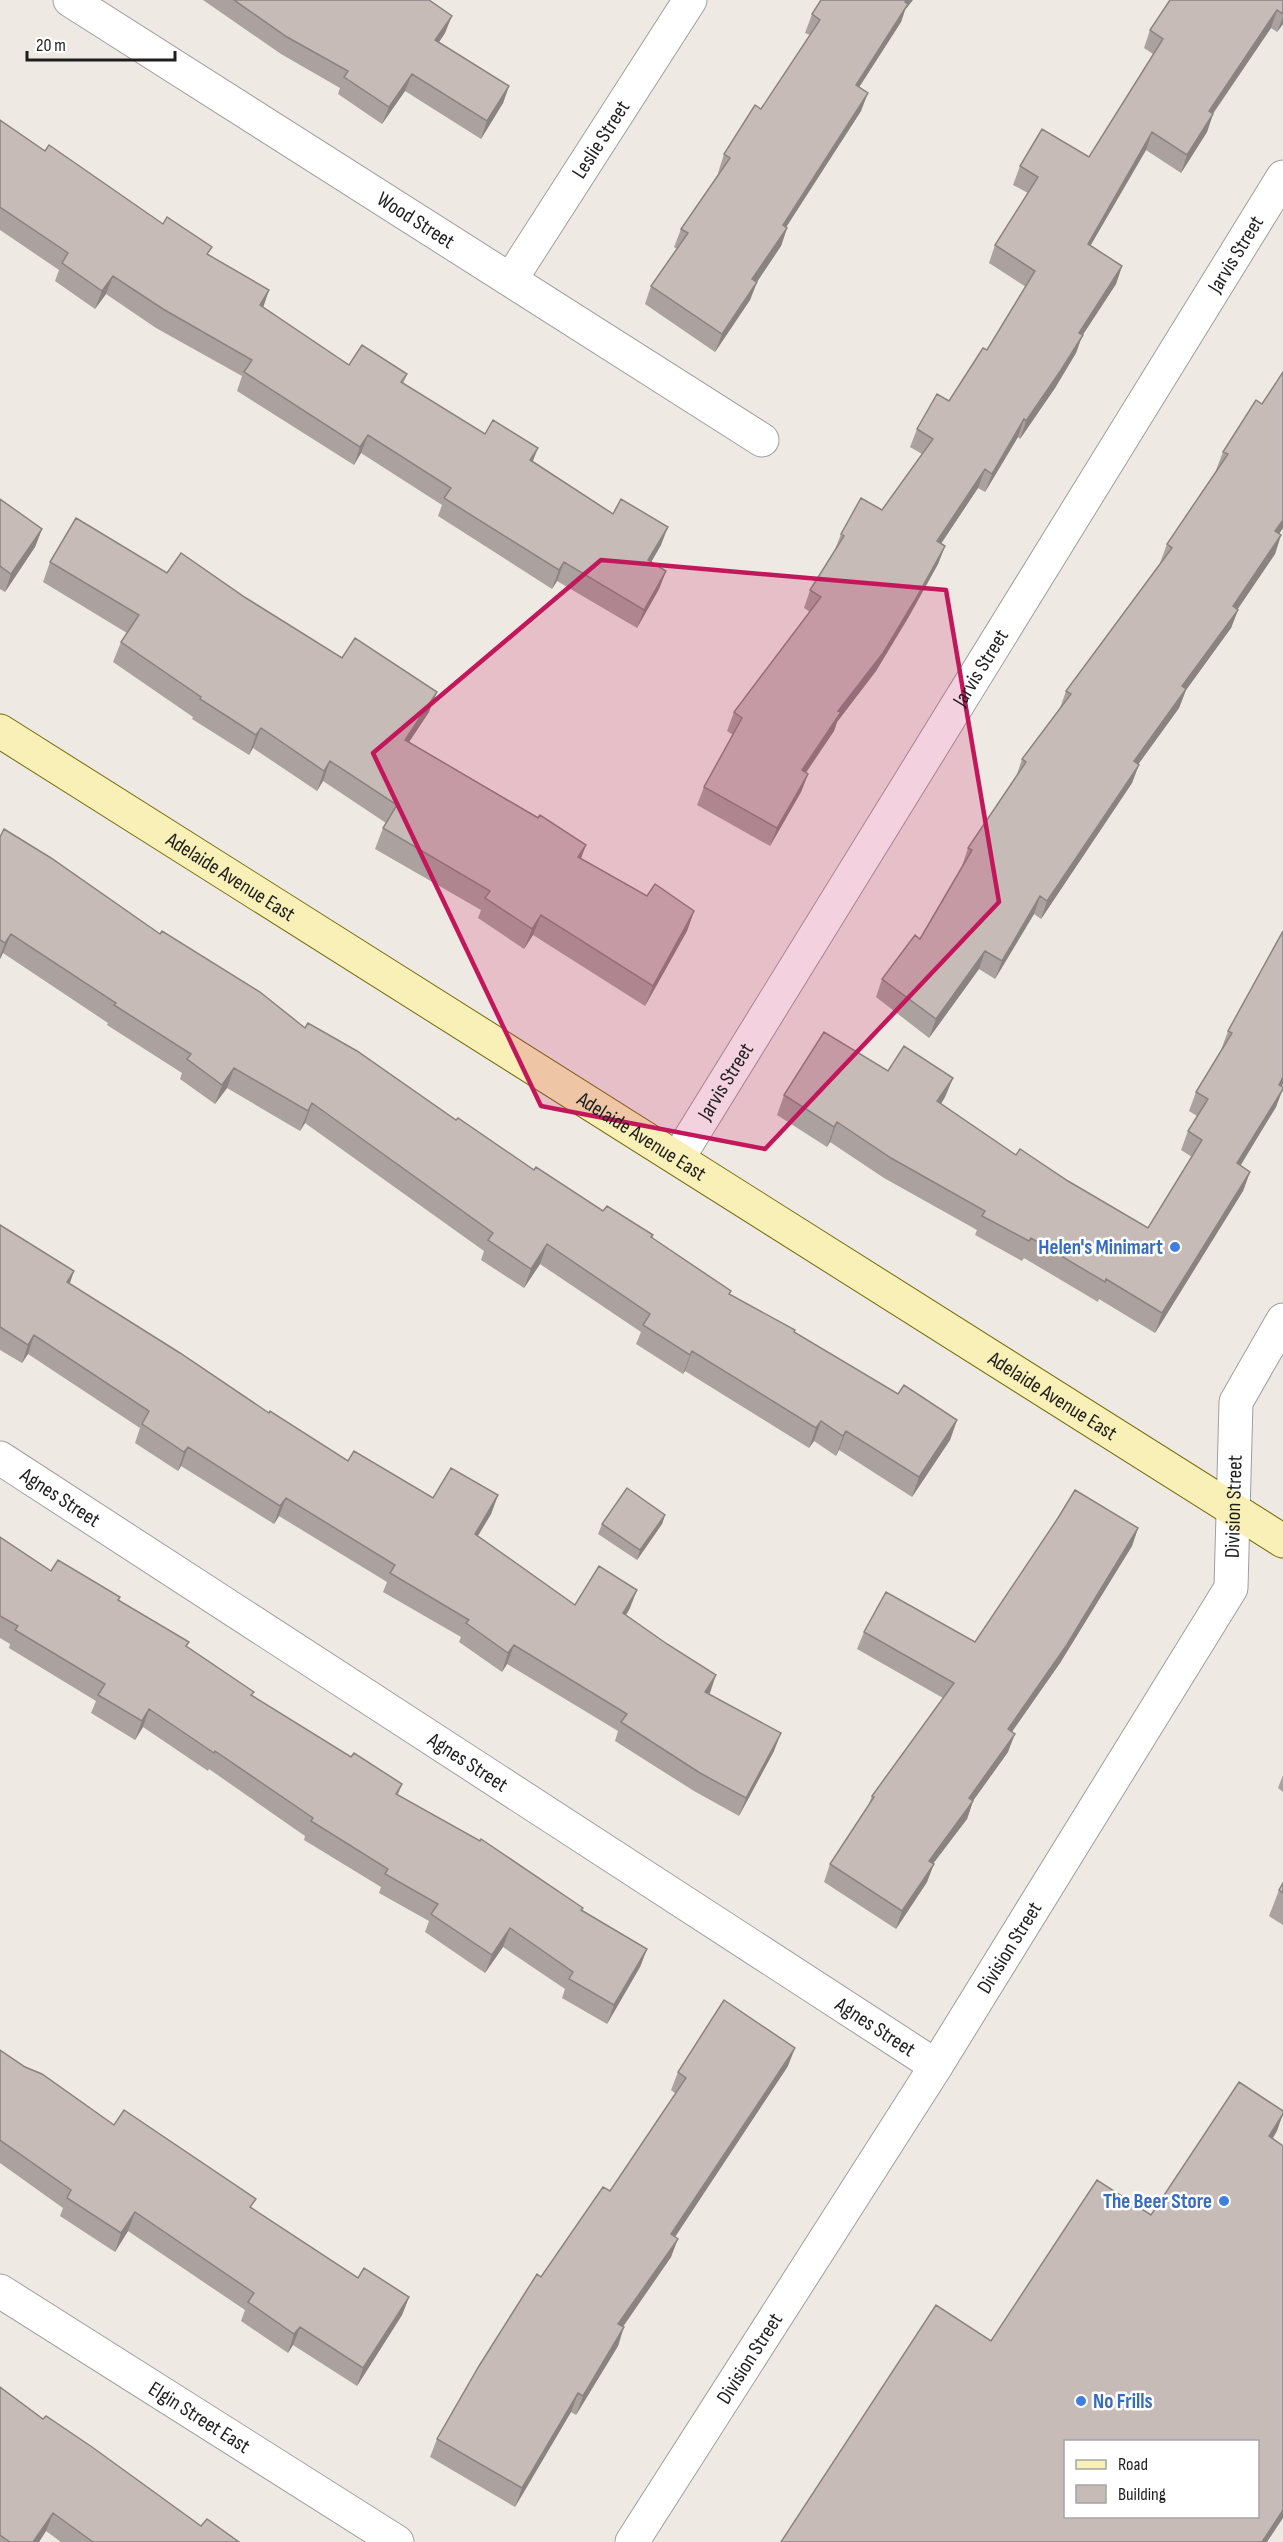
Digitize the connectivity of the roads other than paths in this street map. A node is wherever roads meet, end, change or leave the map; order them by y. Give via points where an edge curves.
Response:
1 (70, 0) edge
2 (690, 0) edge
3 (1283, 177) edge
4 (511, 279) junction
5 (762, 440) dead end
6 (0, 731) edge
7 (678, 1158) junction
8 (1283, 1320) edge
9 (0, 1458) edge
10 (1234, 1510) junction
11 (1283, 1541) edge
12 (936, 2066) junction
13 (0, 2291) edge
14 (397, 2542) edge
15 (632, 2542) edge

1 - 4 street, Wood Street
2 - 4 street, Leslie Street
3 - 7 street, Jarvis Street
4 - 5 street, Wood Street
6 - 7 main road, Adelaide Avenue East
7 - 10 main road, Adelaide Avenue East
8 - 10 street, Division Street via 1236,1402
9 - 12 street, Agnes Street
10 - 11 main road, Adelaide Avenue East
10 - 12 street, Division Street via 1231,1588
12 - 15 street, Division Street
13 - 14 street, Elgin Street East

